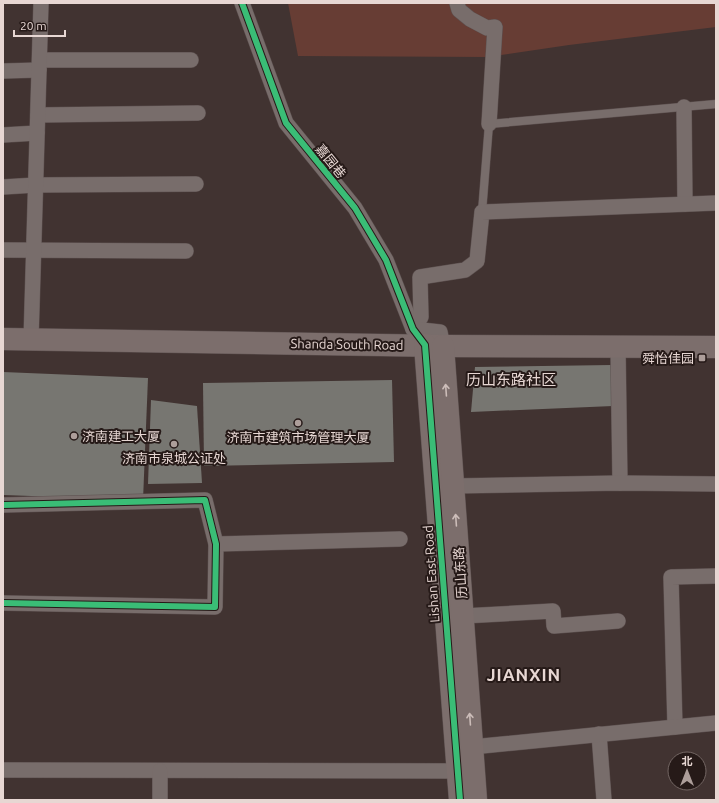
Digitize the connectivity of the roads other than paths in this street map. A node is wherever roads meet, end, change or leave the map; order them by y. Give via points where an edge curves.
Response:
1 (41, 3) edge
2 (242, 3) edge
3 (457, 3) edge
4 (191, 60) dead end
5 (39, 65) junction
6 (3, 71) edge
7 (716, 104) edge
8 (684, 107) junction
9 (198, 113) dead end
10 (38, 115) junction
11 (489, 124) junction
12 (37, 133) junction
13 (3, 134) edge
14 (196, 184) dead end
15 (36, 185) junction
16 (3, 187) edge
17 (716, 202) edge
18 (685, 204) junction
19 (482, 212) junction
20 (3, 250) edge
21 (34, 250) junction
22 (186, 251) dead end
23 (3, 340) edge
24 (31, 340) junction
25 (427, 340) junction
26 (618, 347) junction
27 (716, 347) edge
28 (620, 483) junction
29 (716, 484) edge
30 (453, 486) junction
31 (3, 505) edge
32 (400, 539) dead end
33 (216, 544) junction
34 (716, 576) edge
35 (3, 603) edge
36 (463, 616) junction
37 (618, 621) dead end
38 (716, 723) edge
39 (675, 727) junction
40 (599, 734) junction
41 (472, 747) junction
42 (3, 770) edge
43 (160, 771) junction
44 (458, 771) junction
45 (160, 800) edge
46 (460, 800) edge
47 (476, 800) edge
48 (604, 800) edge

1 - 5 street
2 - 25 street, 嘉园巷 via 286,123 355,208 386,260
3 - 11 street via 459,10 470,19 487,28 495,27
4 - 5 street
5 - 6 street
5 - 10 street
7 - 8 lane
8 - 11 lane
8 - 18 street
9 - 10 street
10 - 12 street
11 - 19 lane
12 - 13 street
12 - 15 street
14 - 15 street
15 - 16 street
15 - 21 street
17 - 18 street
18 - 19 street
19 - 25 street via 477,261 465,270 420,277 421,317
20 - 21 street
21 - 22 street
21 - 24 street
23 - 24 street, Shanda South Road
24 - 25 street, Shanda South Road
25 - 26 street, Shanda South Road
30 -> 25 street, 历山东路
25 - 44 street, Lishan East Road
26 - 27 street, Shanda South Road
26 - 28 street
28 - 29 street
28 - 30 street
36 -> 30 street, 历山东路
31 - 33 street via 205,500
32 - 33 street
33 - 35 street via 216,607
34 - 39 street via 671,577
36 - 37 street via 553,611 554,626
41 -> 36 street, 历山东路
38 - 39 street
39 - 40 street
40 - 41 street
40 - 48 street
41 - 47 street, 历山东路
42 - 43 street
43 - 44 street
43 - 45 street
44 - 46 street, Lishan East Road

